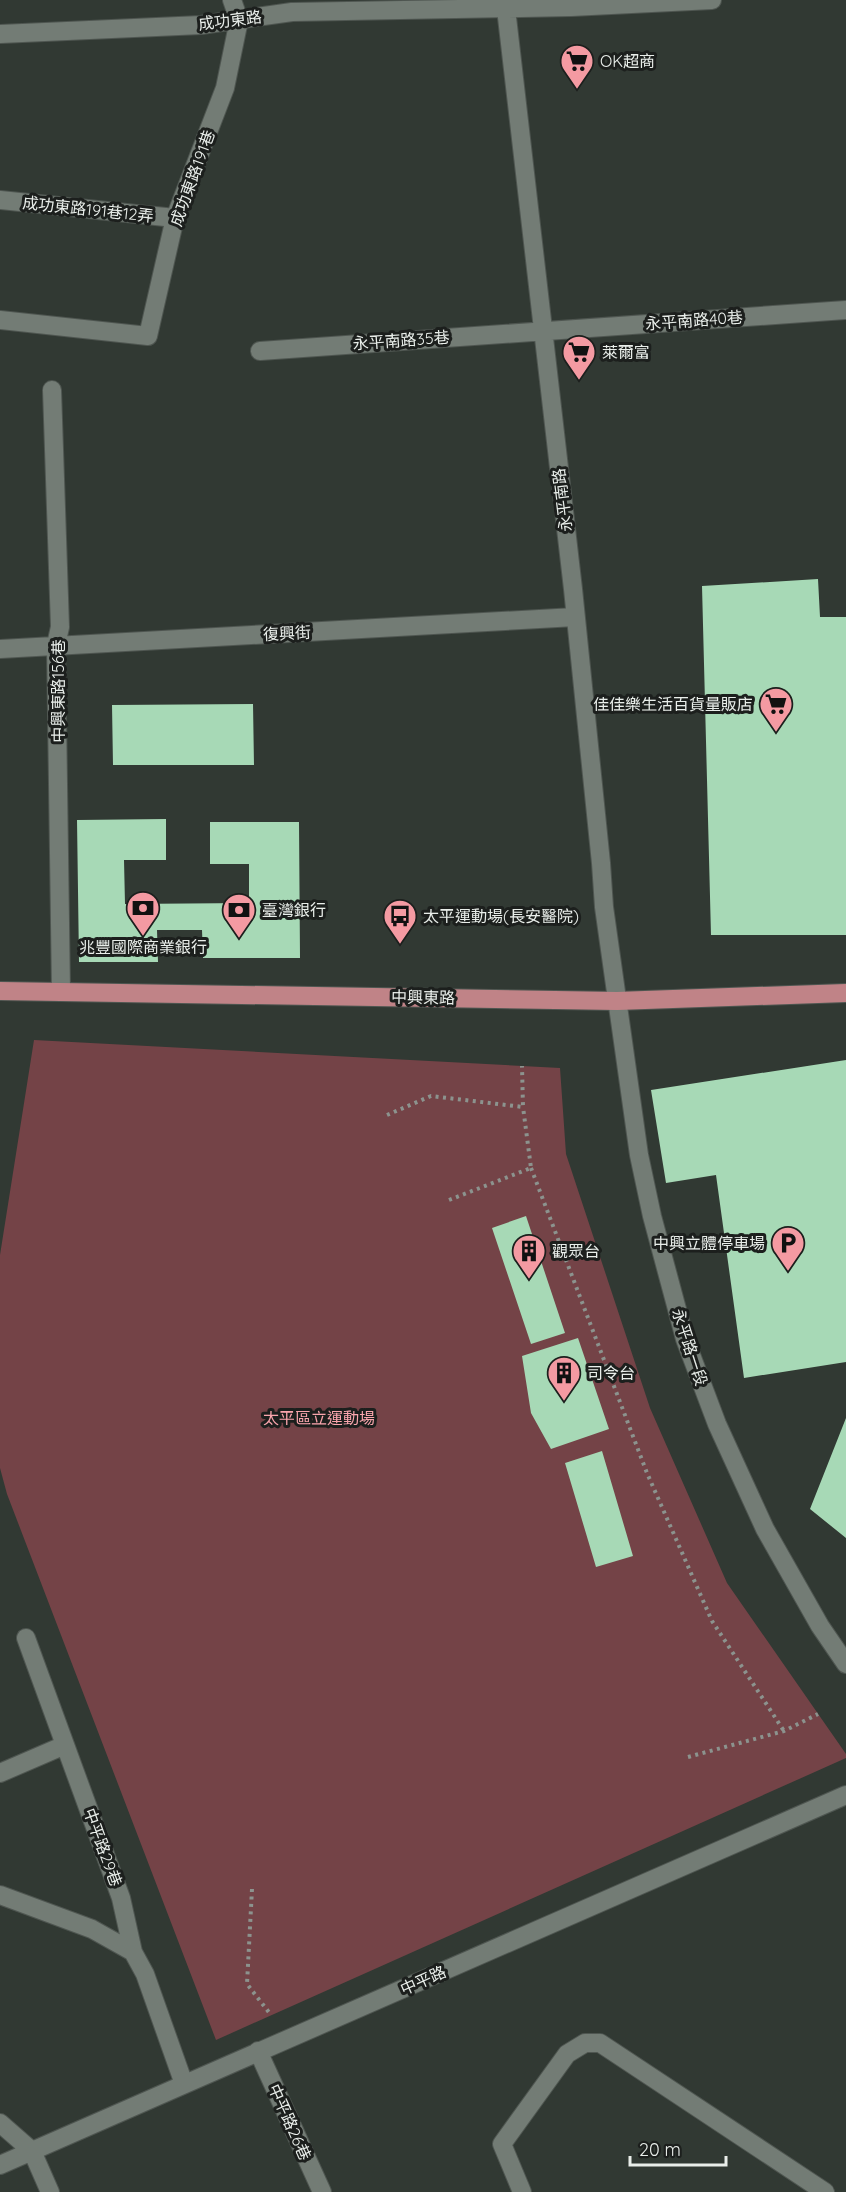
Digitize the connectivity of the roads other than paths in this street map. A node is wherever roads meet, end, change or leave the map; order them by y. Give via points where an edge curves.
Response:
1 (232, 0) edge
2 (712, 0) edge
3 (506, 4) edge
4 (239, 20) junction
5 (0, 34) edge
6 (0, 200) edge
7 (175, 218) junction
8 (846, 310) edge
9 (0, 320) edge
10 (543, 330) junction
11 (260, 351) dead end
12 (52, 390) dead end
13 (575, 617) junction
14 (56, 645) junction
15 (0, 649) edge
16 (0, 991) edge
17 (62, 992) junction
18 (846, 993) edge
19 (617, 1000) junction
20 (26, 1638) dead end
21 (846, 1664) edge
22 (65, 1745) junction
23 (0, 1773) edge
24 (846, 1796) edge
25 (0, 1895) edge
26 (133, 1952) junction
27 (258, 2051) junction
28 (184, 2084) junction
29 (0, 2122) edge
30 (32, 2151) junction
31 (0, 2165) edge
32 (50, 2192) edge
33 (322, 2192) edge
34 (522, 2192) edge
35 (825, 2192) edge

1 - 4 street
2 - 3 street, 成功東路 via 571,7
3 - 4 street, 成功東路 via 291,12
3 - 10 street, 永平南路
4 - 5 street, 成功東路
4 - 7 street, 成功東路191巷 via 225,88
6 - 7 street, 成功東路191巷12弄
7 - 9 street, 成功東路191巷 via 148,336
8 - 10 street, 永平南路40巷
10 - 11 street, 永平南路35巷
10 - 13 street, 永平南路
12 - 14 street, 中興東路156巷 via 60,627
13 - 14 street, 復興街
13 - 19 street, 永平南路
14 - 15 street, 復興街
14 - 17 street, 中興東路156巷
16 - 17 main road, 中興東路
17 - 19 main road, 中興東路
18 - 19 main road, 中興東路
19 - 21 street, 永平路一段 via 639,1155 685,1339 717,1424 765,1529
20 - 22 street, 中平路29巷
22 - 23 street
22 - 26 street, 中平路29巷 via 121,1898
24 - 27 street, 中平路
25 - 26 street via 92,1929
26 - 28 street, 中平路29巷 via 145,1974
27 - 28 street, 中平路
27 - 33 street, 中平路26巷
28 - 30 street, 中平路
29 - 30 street
30 - 31 street, 中平路
30 - 32 street
34 - 35 street via 502,2144 567,2054 585,2043 600,2043

